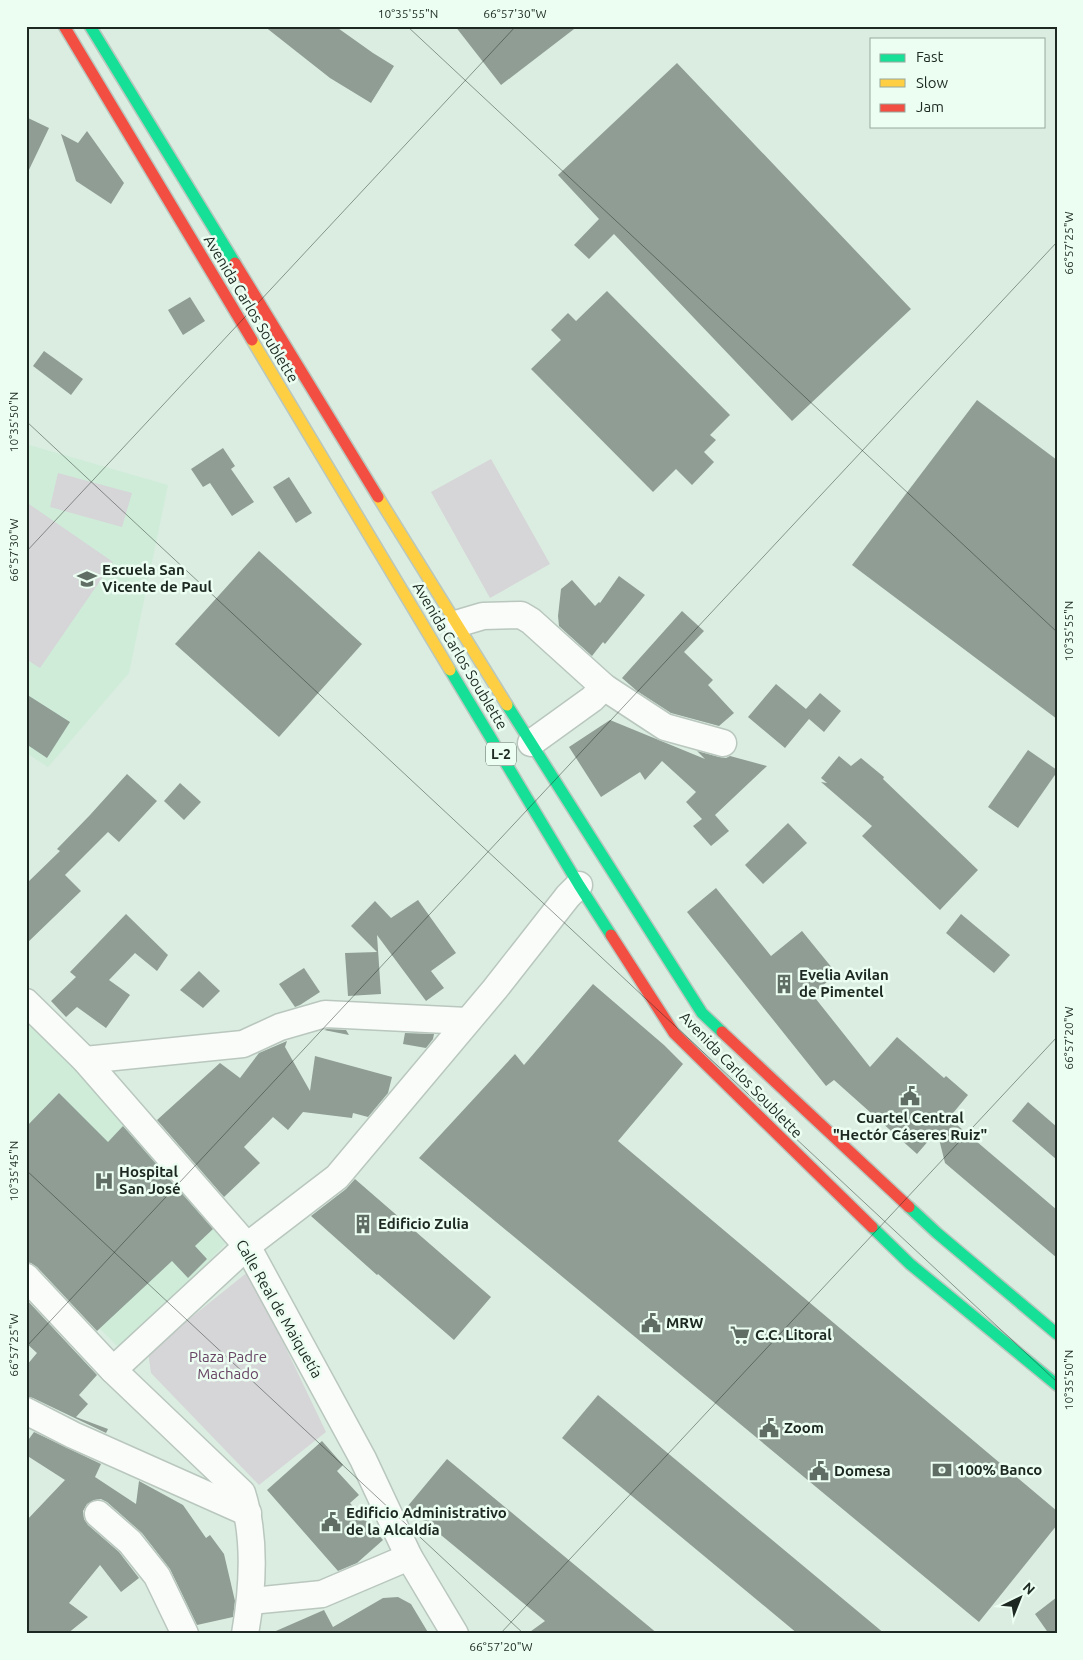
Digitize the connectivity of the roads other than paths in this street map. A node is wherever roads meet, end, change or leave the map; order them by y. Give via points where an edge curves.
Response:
1 (64, 26) edge
2 (90, 26) edge
3 (456, 624) junction
4 (604, 687) junction
5 (531, 743) junction
6 (724, 743) dead end
7 (579, 885) junction
8 (26, 1002) edge
9 (467, 1021) junction
10 (85, 1060) junction
11 (247, 1246) junction
12 (26, 1277) edge
13 (1057, 1334) edge
14 (113, 1370) junction
15 (1057, 1385) edge
16 (26, 1411) edge
17 (248, 1513) junction
18 (98, 1514) dead end
19 (409, 1556) junction
20 (251, 1601) junction
21 (185, 1634) edge
22 (245, 1634) edge
23 (455, 1634) edge

1 - 7 main road, Avenida Carlos Soublette / L-2
2 - 3 main road, Avenida Carlos Soublette / L-2
3 - 4 street via 484,616 521,616
3 - 5 main road, Avenida Carlos Soublette / L-2
4 - 5 street
4 - 6 street via 665,727
5 - 13 main road, Avenida Carlos Soublette / L-2 via 702,1013 937,1232
7 - 9 street
7 - 15 main road, Avenida Carlos Soublette / L-2 via 674,1033 910,1264
8 - 10 street, Calle Real de Maiquetía
9 - 10 street via 325,1014 280,1027 244,1044
9 - 11 street via 336,1177
10 - 11 street, Calle Real de Maiquetía
11 - 14 street
11 - 19 street, Calle Real de Maiquetía via 363,1459
12 - 14 street
14 - 17 street via 242,1493
16 - 17 street
17 - 20 street
18 - 21 street via 130,1542 157,1576
19 - 20 street via 322,1594
19 - 23 street, Calle Real de Maiquetía
20 - 22 street

